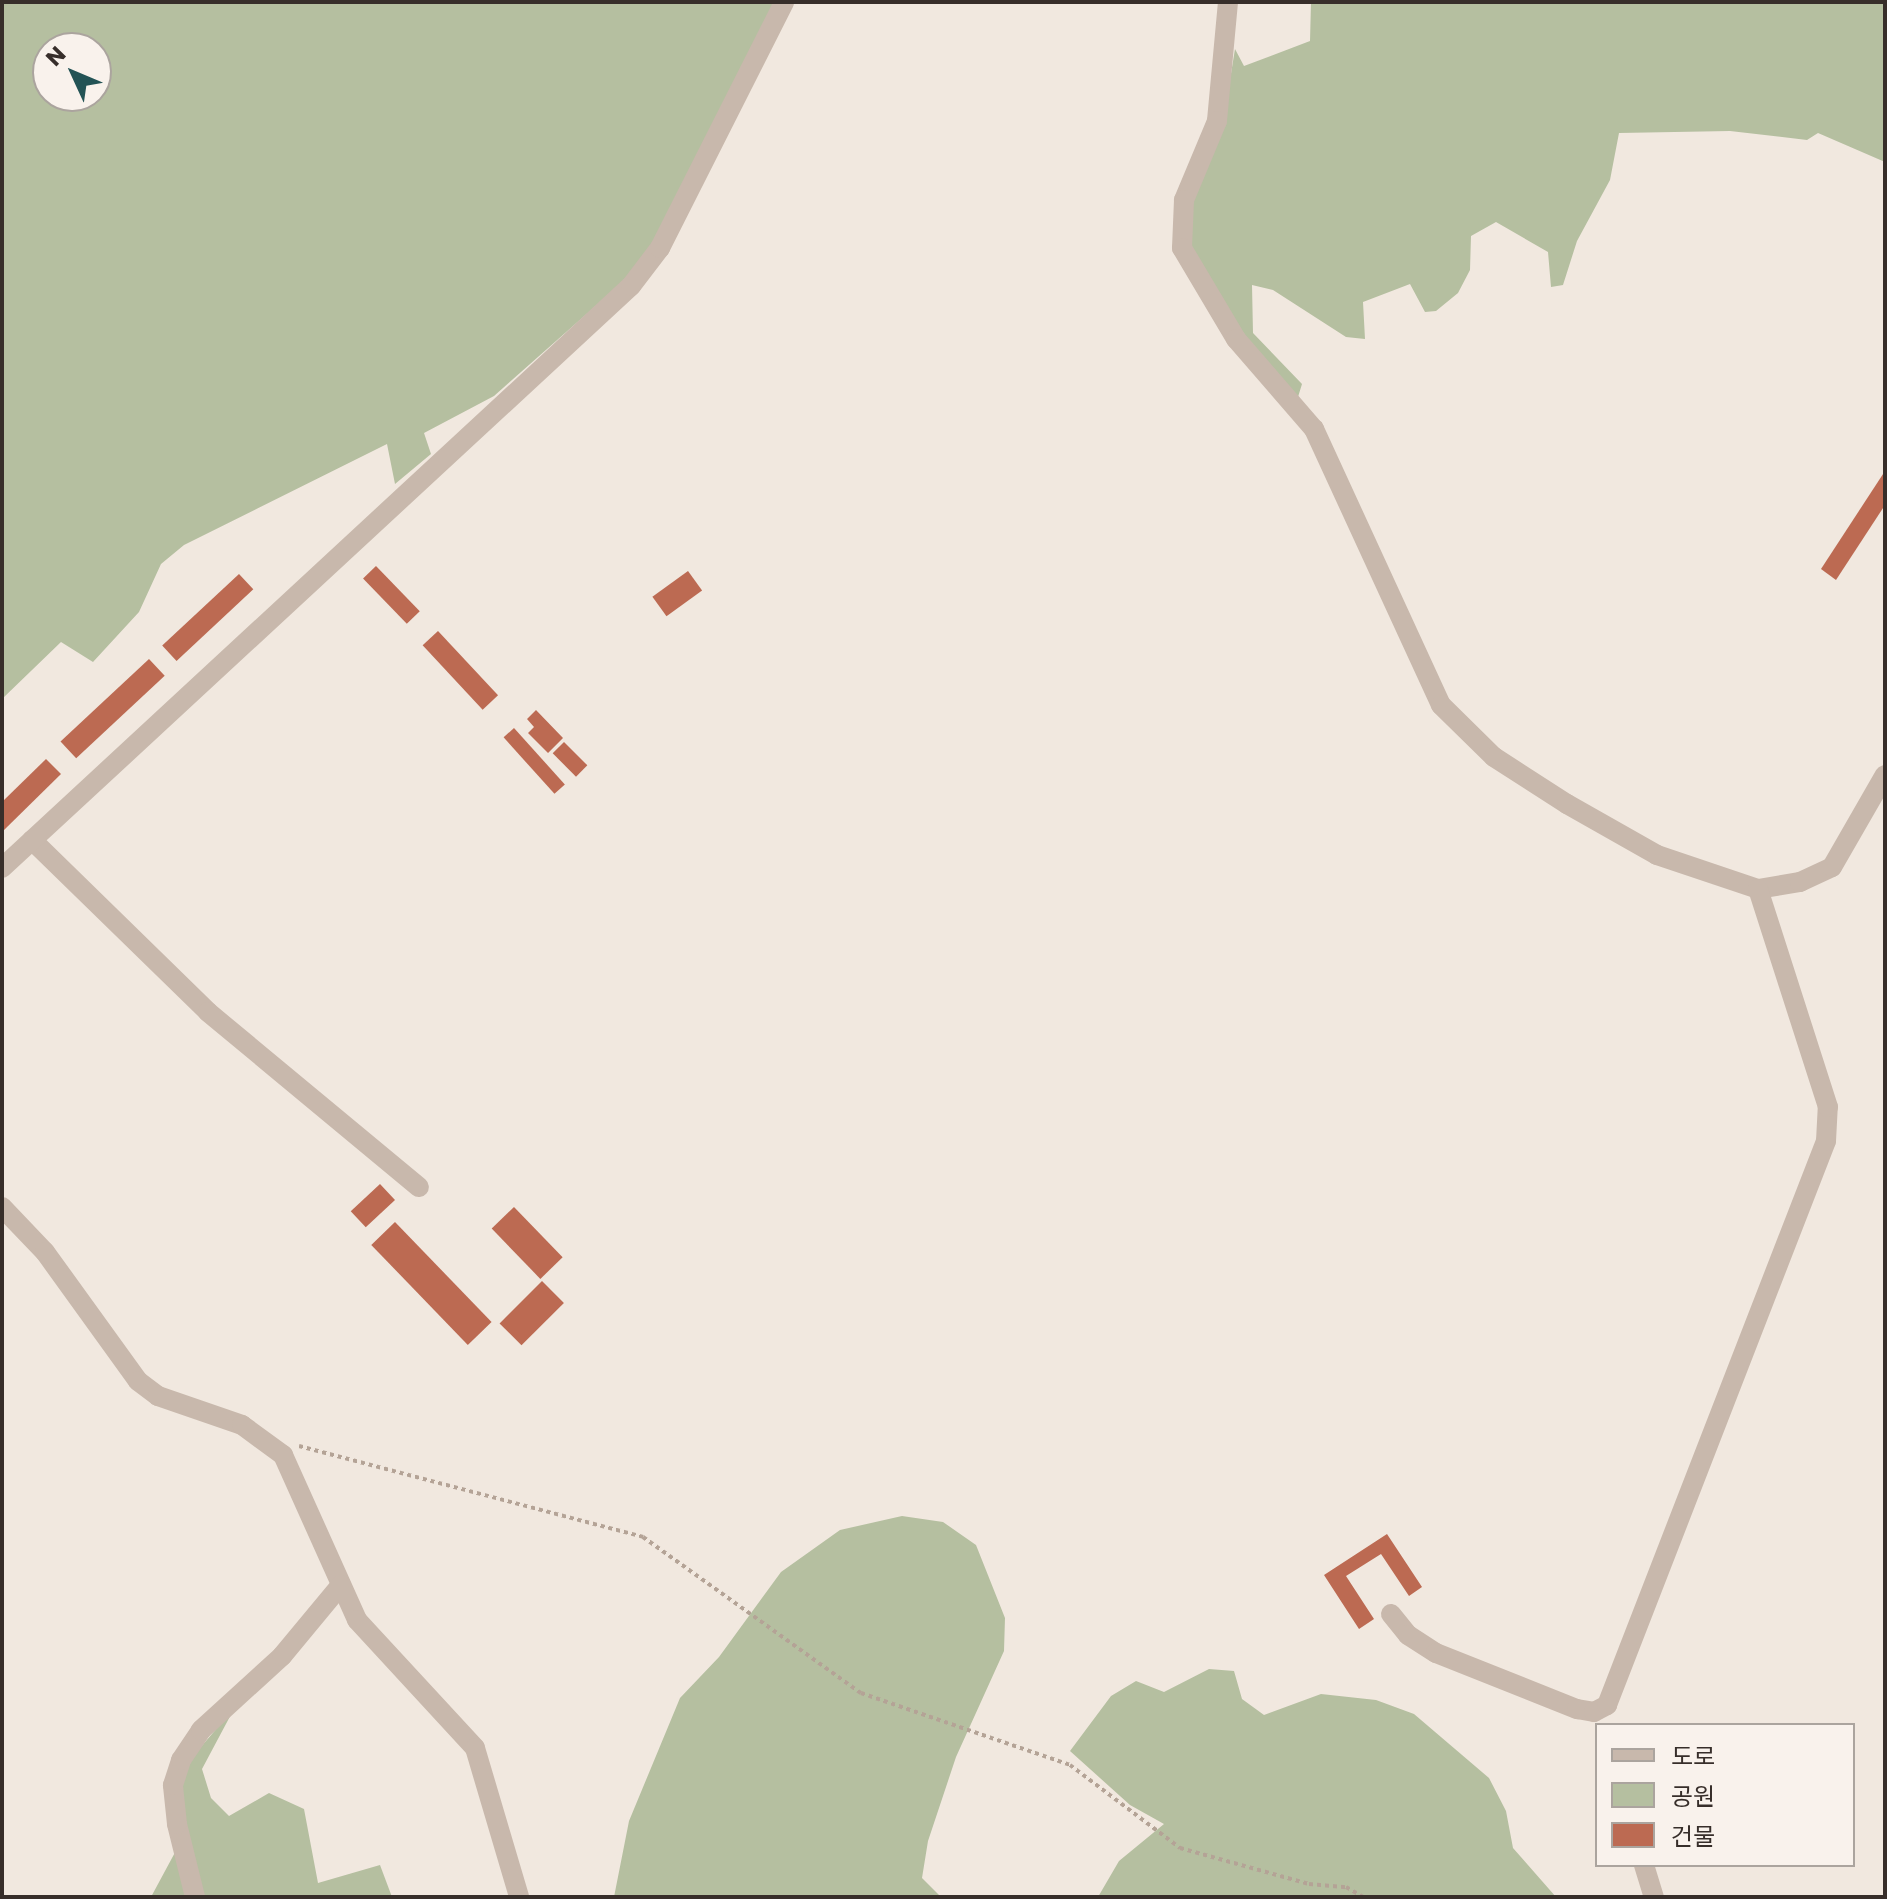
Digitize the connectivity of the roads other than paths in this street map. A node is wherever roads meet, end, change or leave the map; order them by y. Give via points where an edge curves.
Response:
1 (784, 2) edge
2 (1228, 2) edge
3 (1885, 775) edge
4 (32, 840) junction
5 (2, 868) edge
6 (1758, 889) junction
7 (419, 1187) dead end
8 (2, 1207) edge
9 (341, 1585) junction
10 (1391, 1614) dead end
11 (1610, 1715) edge
12 (1645, 1867) edge
13 (195, 1897) edge
14 (519, 1897) edge
15 (1654, 1897) edge

1 - 4 street via 660,248 631,286
2 - 6 street via 1217,121 1184,200 1182,248 1236,339 1314,429 1424,677 1468,736 1567,804 1683,867
3 - 6 street via 1832,867 1800,882
4 - 5 street
4 - 7 street via 208,1012
6 - 11 street via 1828,1107 1826,1141
8 - 9 street via 45,1252 138,1381 158,1396 262,1436 299,1480
9 - 13 street via 282,1656 201,1730 181,1760 173,1785
9 - 14 street via 357,1620 388,1659 444,1708 475,1748
10 - 11 street via 1408,1635 1436,1653 1577,1709
12 - 15 street

